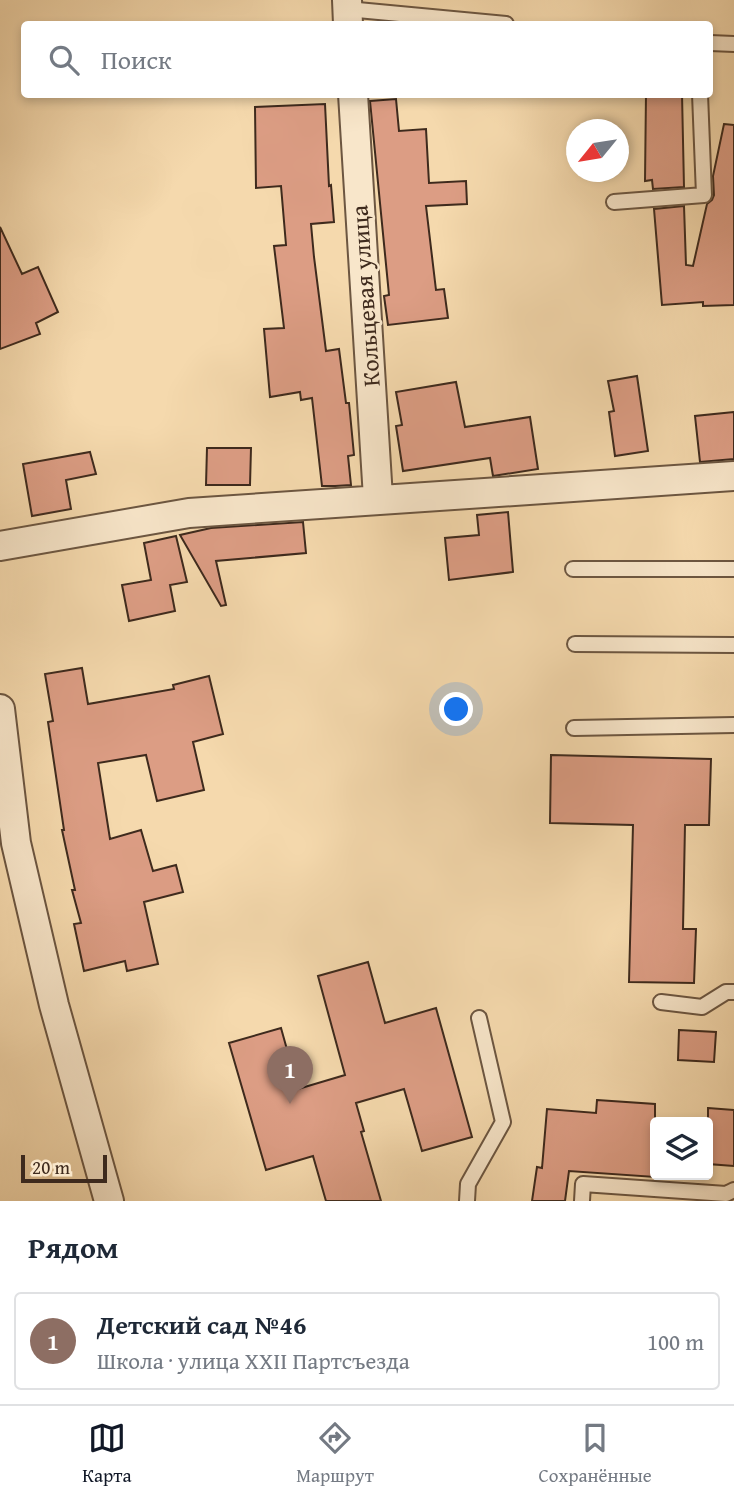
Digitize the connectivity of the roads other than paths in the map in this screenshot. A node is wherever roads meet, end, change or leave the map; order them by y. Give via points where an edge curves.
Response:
1 (348, 11) edge
2 (470, 21) edge
3 (713, 43) edge
4 (734, 44) edge
5 (353, 98) edge
6 (700, 98) edge
7 (614, 202) dead end
8 (734, 476) edge
9 (378, 498) junction
10 (0, 546) edge
11 (573, 569) dead end
12 (734, 569) edge
13 (575, 644) dead end
14 (734, 645) edge
15 (0, 709) edge
16 (734, 725) edge
17 (574, 728) dead end
18 (734, 992) edge
19 (661, 1002) dead end
20 (479, 1018) dead end
21 (728, 1195) edge
22 (109, 1201) edge
23 (467, 1201) edge
24 (582, 1201) edge

1 - 2 lane
3 - 4 lane
5 - 9 street, Кольцевая улица
6 - 7 lane via 704,195
8 - 9 street
9 - 10 street via 189,513
11 - 12 lane
13 - 14 lane
15 - 22 street via 16,844 54,1005
16 - 17 lane
18 - 19 lane via 702,1006
20 - 23 lane via 503,1122 468,1184
21 - 24 lane via 583,1184

